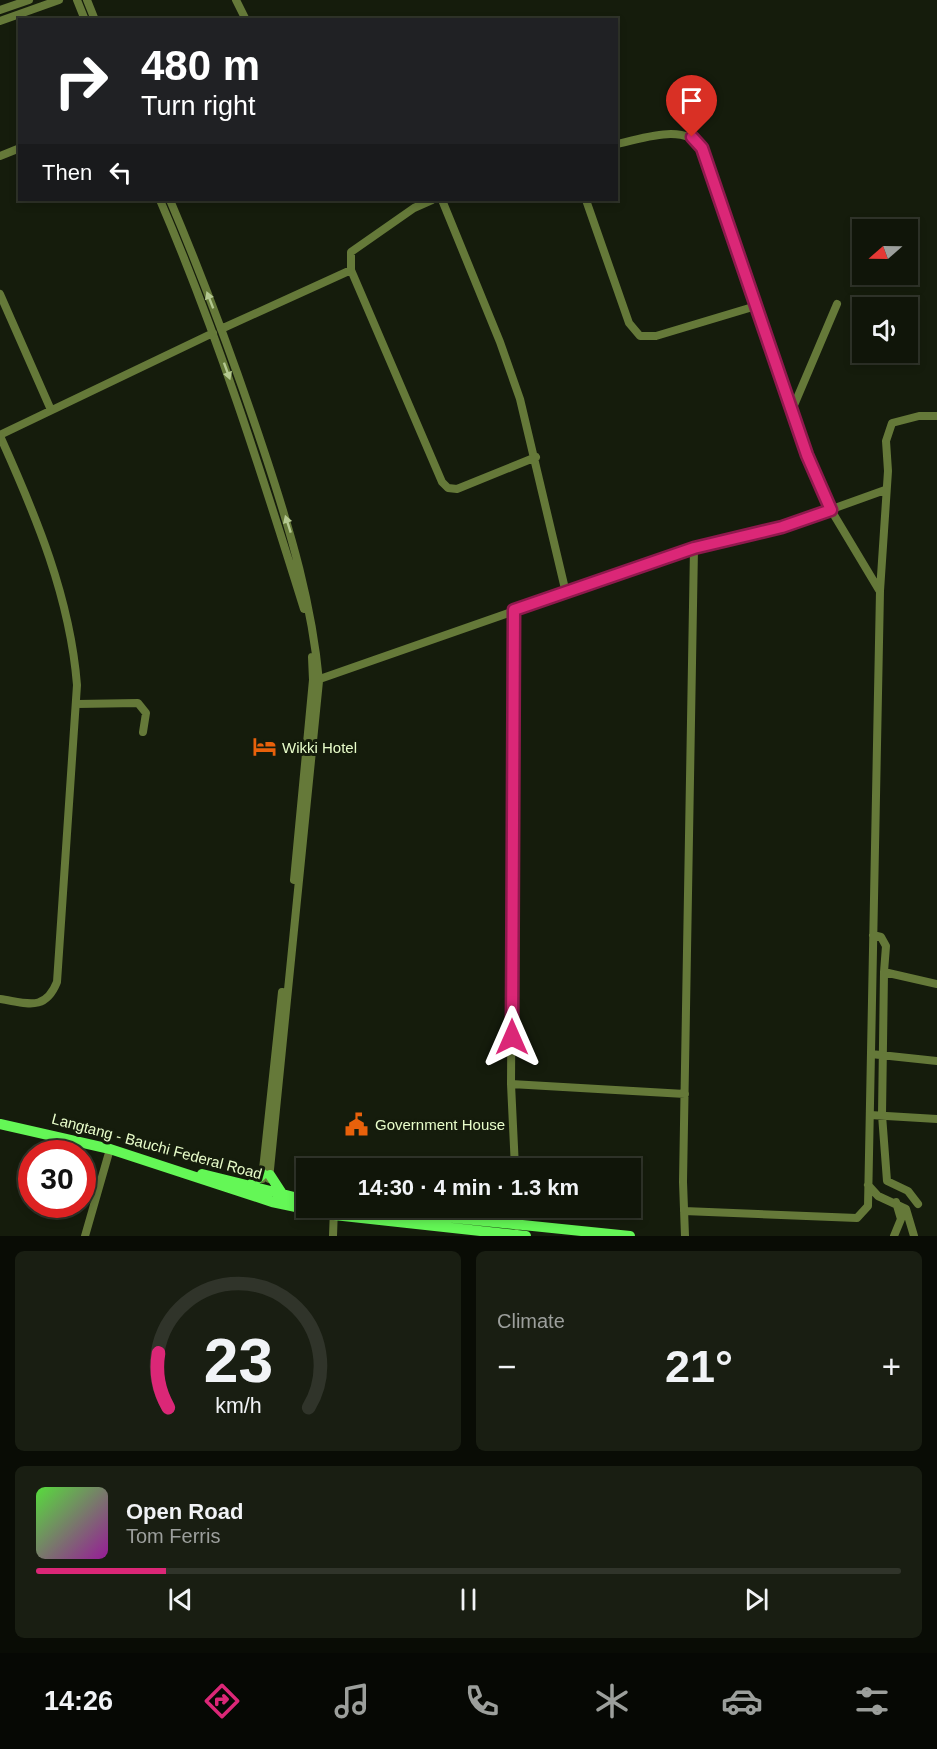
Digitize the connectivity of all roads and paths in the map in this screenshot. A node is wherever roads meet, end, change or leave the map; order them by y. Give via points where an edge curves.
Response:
1 (29, 0) edge
2 (59, 0) edge
3 (77, 0) edge
4 (87, 0) edge
5 (236, 0) edge
6 (0, 10) edge
7 (84, 18) edge
8 (94, 18) edge
9 (245, 18) edge
10 (0, 21) edge
11 (618, 144) edge
12 (18, 149) edge
13 (0, 156) edge
14 (160, 201) edge
15 (170, 201) edge
16 (430, 201) edge
17 (442, 201) edge
18 (586, 201) edge
19 (351, 270) junction
20 (0, 294) edge
21 (837, 304) dead end
22 (756, 306) junction
23 (217, 331) junction
24 (51, 410) junction
25 (792, 410) junction
26 (937, 416) edge
27 (0, 436) edge
28 (536, 456) junction
29 (885, 490) junction
30 (831, 510) junction
31 (694, 548) junction
32 (880, 591) junction
33 (566, 593) junction
34 (514, 610) junction
35 (316, 681) junction
36 (77, 704) junction
37 (143, 732) dead end
38 (873, 935) junction
39 (884, 972) junction
40 (937, 984) edge
41 (0, 999) edge
42 (871, 1054) junction
43 (884, 1054) junction
44 (937, 1061) edge
45 (511, 1084) junction
46 (685, 1094) junction
47 (882, 1114) junction
48 (870, 1115) junction
49 (0, 1118) edge
50 (937, 1119) edge
51 (0, 1124) edge
52 (110, 1149) junction
53 (514, 1158) edge
54 (266, 1174) junction
55 (868, 1185) junction
56 (264, 1191) junction
57 (250, 1192) junction
58 (284, 1195) junction
59 (296, 1198) edge
60 (272, 1202) junction
61 (896, 1202) junction
62 (918, 1203) dead end
63 (296, 1205) edge
64 (684, 1211) junction
65 (334, 1218) edge
66 (388, 1218) edge
67 (445, 1218) edge
68 (517, 1218) edge
69 (517, 1226) junction
70 (595, 1235) edge
71 (85, 1236) edge
72 (333, 1236) edge
73 (526, 1236) edge
74 (630, 1236) edge
75 (685, 1236) edge
76 (894, 1236) edge
77 (914, 1236) edge

1 - 6 street
2 - 10 street
3 - 7 street
4 - 8 street
5 - 9 street
11 - 22 street via 678,134 698,142
12 - 13 street
14 - 23 street
23 -> 15 street
16 - 19 street via 351,252
17 - 28 street via 500,342
18 - 22 street via 630,323 640,336 656,336
19 - 23 street
19 - 28 street via 442,482 457,489
20 - 24 street
21 - 25 street
22 - 25 street
23 - 24 street
23 - 35 street via 292,539 315,630
24 - 27 street
25 - 30 street
26 - 29 street via 892,423 886,441
27 - 36 street via 33,508 53,566 75,657
28 - 33 street
29 - 30 street
29 - 32 street
30 - 31 street via 782,527
30 - 32 street
31 - 33 street
31 - 46 street
32 - 38 street
33 - 34 street
34 - 35 street
34 - 45 street
35 - 54 street
36 - 37 street via 138,703 146,713
36 - 41 street via 57,982 46,1001
38 - 39 street via 881,937 886,945
38 - 42 street
39 - 40 street
39 - 43 street
42 - 43 street
42 - 48 street
43 - 44 street
43 - 47 street
45 - 46 street
45 - 53 street
46 - 64 street
47 - 48 street
47 - 50 street
47 - 62 street via 887,1180 908,1191
48 - 55 street
49 - 57 main road, Langtang - Bauchi Federal Road
51 - 52 main road, Langtang - Bauchi Federal Road
52 - 57 main road, Langtang - Bauchi Federal Road
52 - 71 street
54 - 56 street via 269,1185
54 - 57 main road
54 - 58 main road
55 - 61 street via 878,1196
55 - 64 street via 868,1206 857,1218
56 - 57 main road, Langtang - Bauchi Federal Road
56 - 58 main road, Langtang - Bauchi Federal Road
56 - 60 street
57 - 60 main road, Langtang - Bauchi Federal Road
58 - 59 main road, Langtang - Bauchi Federal Road
60 - 63 main road, Langtang - Bauchi Federal Road
61 - 76 street via 901,1220
61 - 77 street via 906,1209
64 - 75 street
65 - 72 street
66 - 73 main road, Langtang - Bauchi Federal Road
67 - 69 main road
68 - 69 street
69 - 70 main road
70 - 74 main road

